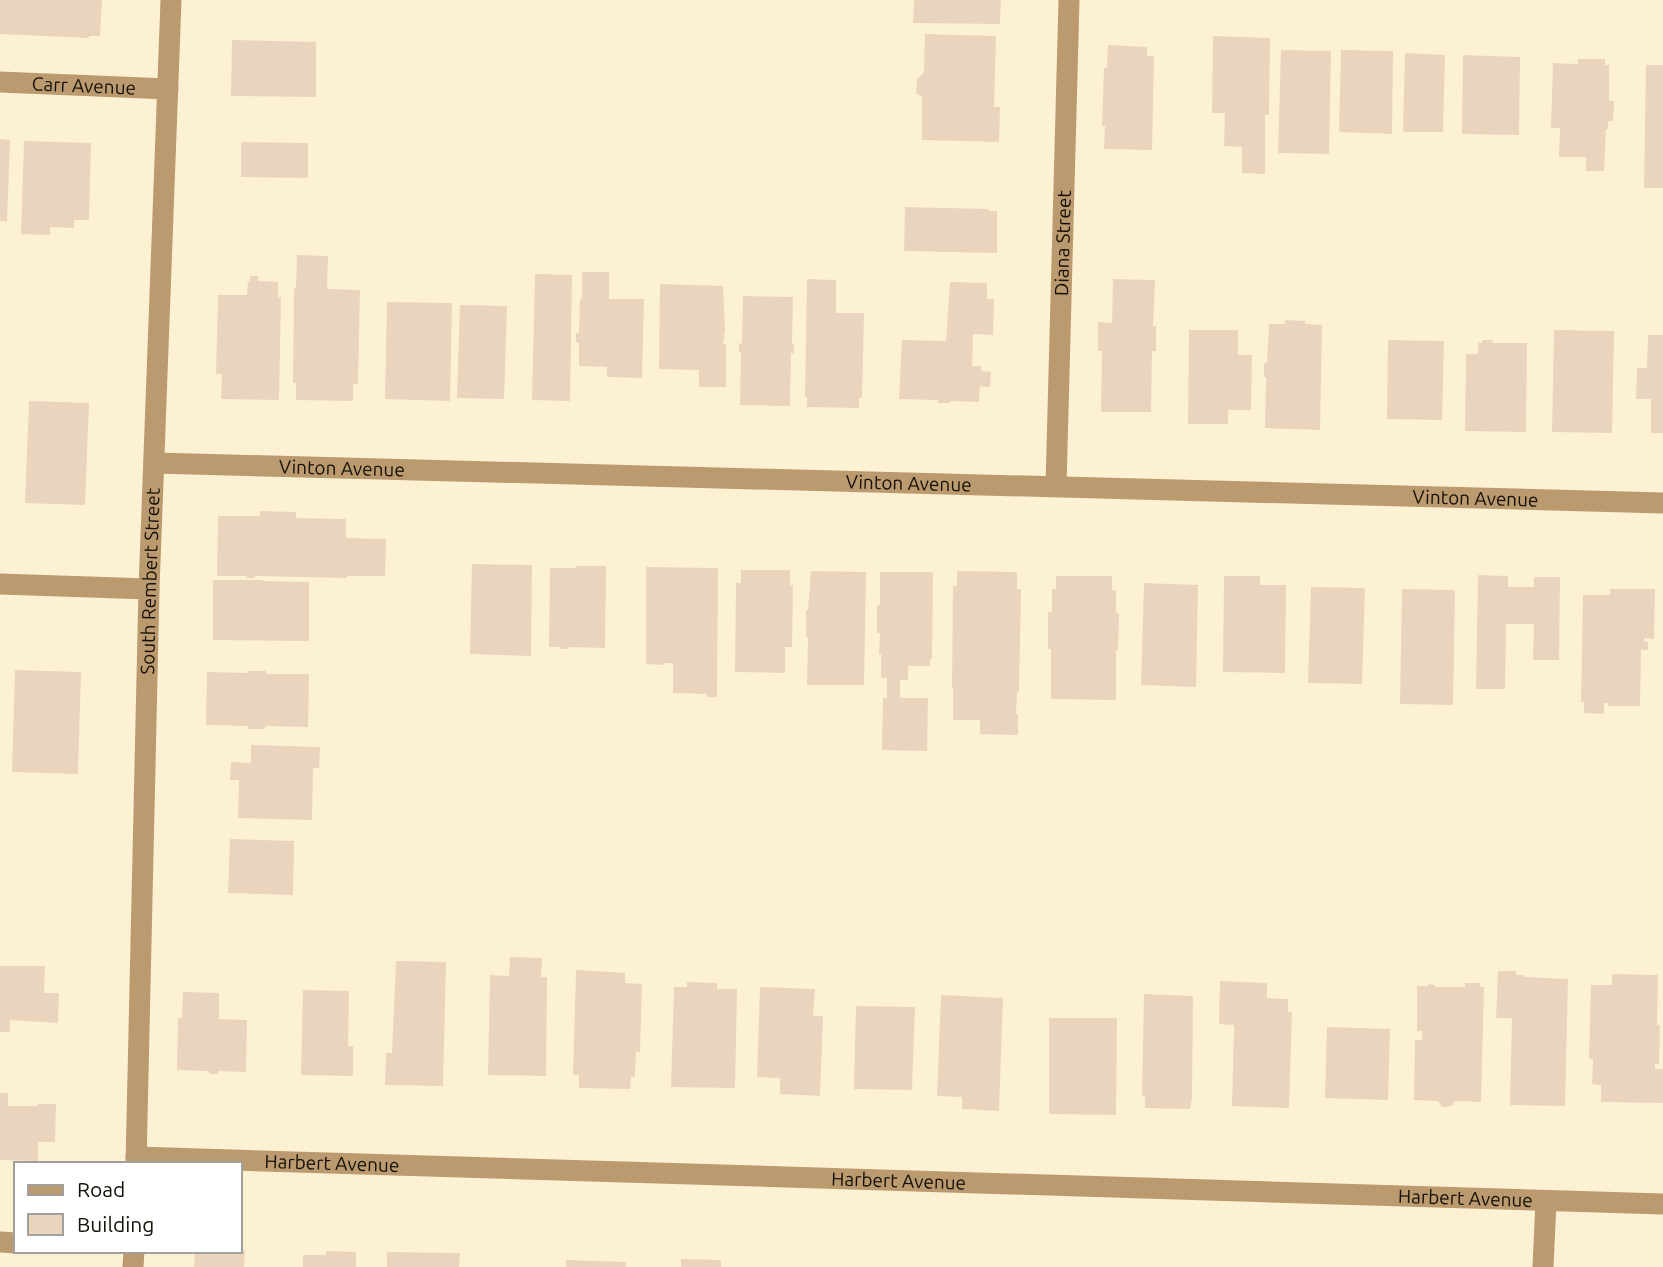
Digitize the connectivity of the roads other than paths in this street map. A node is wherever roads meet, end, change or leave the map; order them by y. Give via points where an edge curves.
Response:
1 (171, 0) edge
2 (1069, 0) edge
3 (0, 82) edge
4 (168, 89) junction
5 (155, 463) junction
6 (1056, 486) junction
7 (1663, 503) edge
8 (0, 584) edge
9 (149, 589) junction
10 (136, 1160) edge
11 (205, 1162) edge
12 (242, 1163) edge
13 (1546, 1201) junction
14 (1663, 1204) edge
15 (1543, 1267) edge

1 - 4 street, South Rembert Street
2 - 6 street, Diana Street
3 - 4 street, Carr Avenue
4 - 5 street, South Rembert Street
5 - 6 street, Vinton Avenue
5 - 9 street, South Rembert Street
6 - 7 street, Vinton Avenue
8 - 9 street
9 - 10 street, South Rembert Street
10 - 11 street, Harbert Avenue
12 - 13 street, Harbert Avenue
13 - 14 street, Harbert Avenue
13 - 15 street

